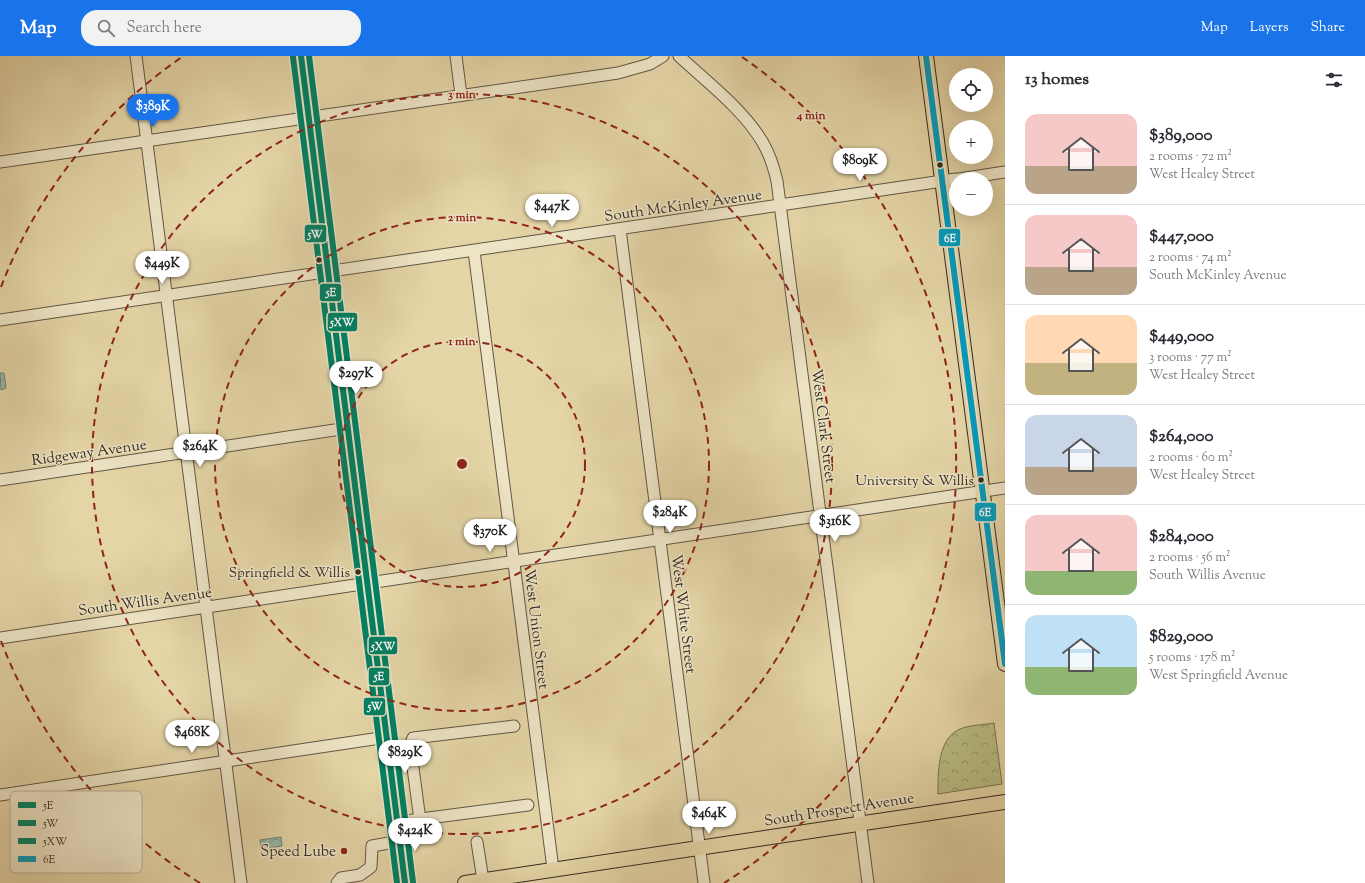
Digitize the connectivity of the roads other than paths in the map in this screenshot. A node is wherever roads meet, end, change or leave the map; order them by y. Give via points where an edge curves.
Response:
1 (136, 56) edge
2 (301, 56) edge
3 (456, 56) edge
4 (663, 56) edge
5 (679, 56) edge
6 (926, 56) edge
7 (462, 95) junction
8 (309, 118) junction
9 (147, 141) junction
10 (0, 162) edge
11 (950, 172) edge
12 (1005, 172) edge
13 (993, 174) edge
14 (949, 180) edge
15 (781, 205) junction
16 (955, 216) edge
17 (620, 229) junction
18 (474, 251) junction
19 (328, 273) junction
20 (167, 296) junction
21 (0, 320) edge
22 (348, 428) junction
23 (186, 454) junction
24 (0, 480) edge
25 (1005, 488) edge
26 (982, 492) junction
27 (820, 516) junction
28 (659, 540) junction
29 (514, 561) junction
30 (367, 583) junction
31 (206, 607) junction
32 (0, 638) edge
33 (1005, 664) edge
34 (514, 726) dead end
35 (387, 737) junction
36 (226, 761) junction
37 (27, 791) edge
38 (10, 793) edge
39 (0, 795) edge
40 (1005, 802) edge
41 (528, 805) dead end
42 (420, 820) junction
43 (398, 822) junction
44 (860, 824) junction
45 (400, 840) junction
46 (477, 842) dead end
47 (699, 848) junction
48 (553, 869) junction
49 (360, 879) edge
50 (483, 880) junction
51 (504, 880) edge
52 (241, 883) edge
53 (337, 883) edge
54 (405, 883) edge
55 (465, 883) edge
56 (704, 883) edge
57 (868, 883) edge

1 - 9 street
2 - 8 main road
3 - 7 street
4 - 7 street via 650,64 618,73
5 - 15 street, West Clark Street via 756,131 772,162
6 - 11 main road
7 - 8 street
8 - 9 street
8 - 19 main road
9 - 10 street
9 - 20 street
12 - 13 street, South McKinley Avenue
14 - 15 street, South McKinley Avenue
15 - 17 street, South McKinley Avenue
15 - 27 street, West Clark Street
16 - 26 main road
17 - 18 street, South McKinley Avenue
17 - 28 street, West White Street
18 - 19 street, South McKinley Avenue
18 - 29 street, West Union Street
19 - 20 street, South McKinley Avenue
19 - 22 main road
20 - 21 street, South McKinley Avenue
20 - 23 street
22 - 23 street, Ridgeway Avenue
22 - 30 main road
23 - 24 street, Ridgeway Avenue
23 - 31 street
25 - 26 street, South Willis Avenue
26 - 27 street, South Willis Avenue
26 - 33 main road
27 - 28 street, South Willis Avenue
27 - 44 street, West Clark Street
28 - 29 street, South Willis Avenue
28 - 47 street, West White Street
29 - 30 street, South Willis Avenue
29 - 48 street, West Union Street
30 - 31 street, South Willis Avenue
30 - 35 main road
31 - 32 street, South Willis Avenue
31 - 36 street
34 - 42 street via 413,738 410,753
35 - 36 street
35 - 43 main road
36 - 37 street
36 - 52 street
38 - 39 street
40 - 44 main road, South Prospect Avenue
41 - 42 street
42 - 43 street
43 - 45 main road
44 - 47 main road, South Prospect Avenue
44 - 57 street, West Clark Street
45 - 49 street via 372,846 371,867
45 - 54 main road
46 - 50 street
47 - 48 main road, South Prospect Avenue
47 - 56 street, West White Street
48 - 51 main road, South Prospect Avenue
49 - 53 street via 341,878
50 - 51 main road, South Prospect Avenue
50 - 55 main road, South Prospect Avenue

